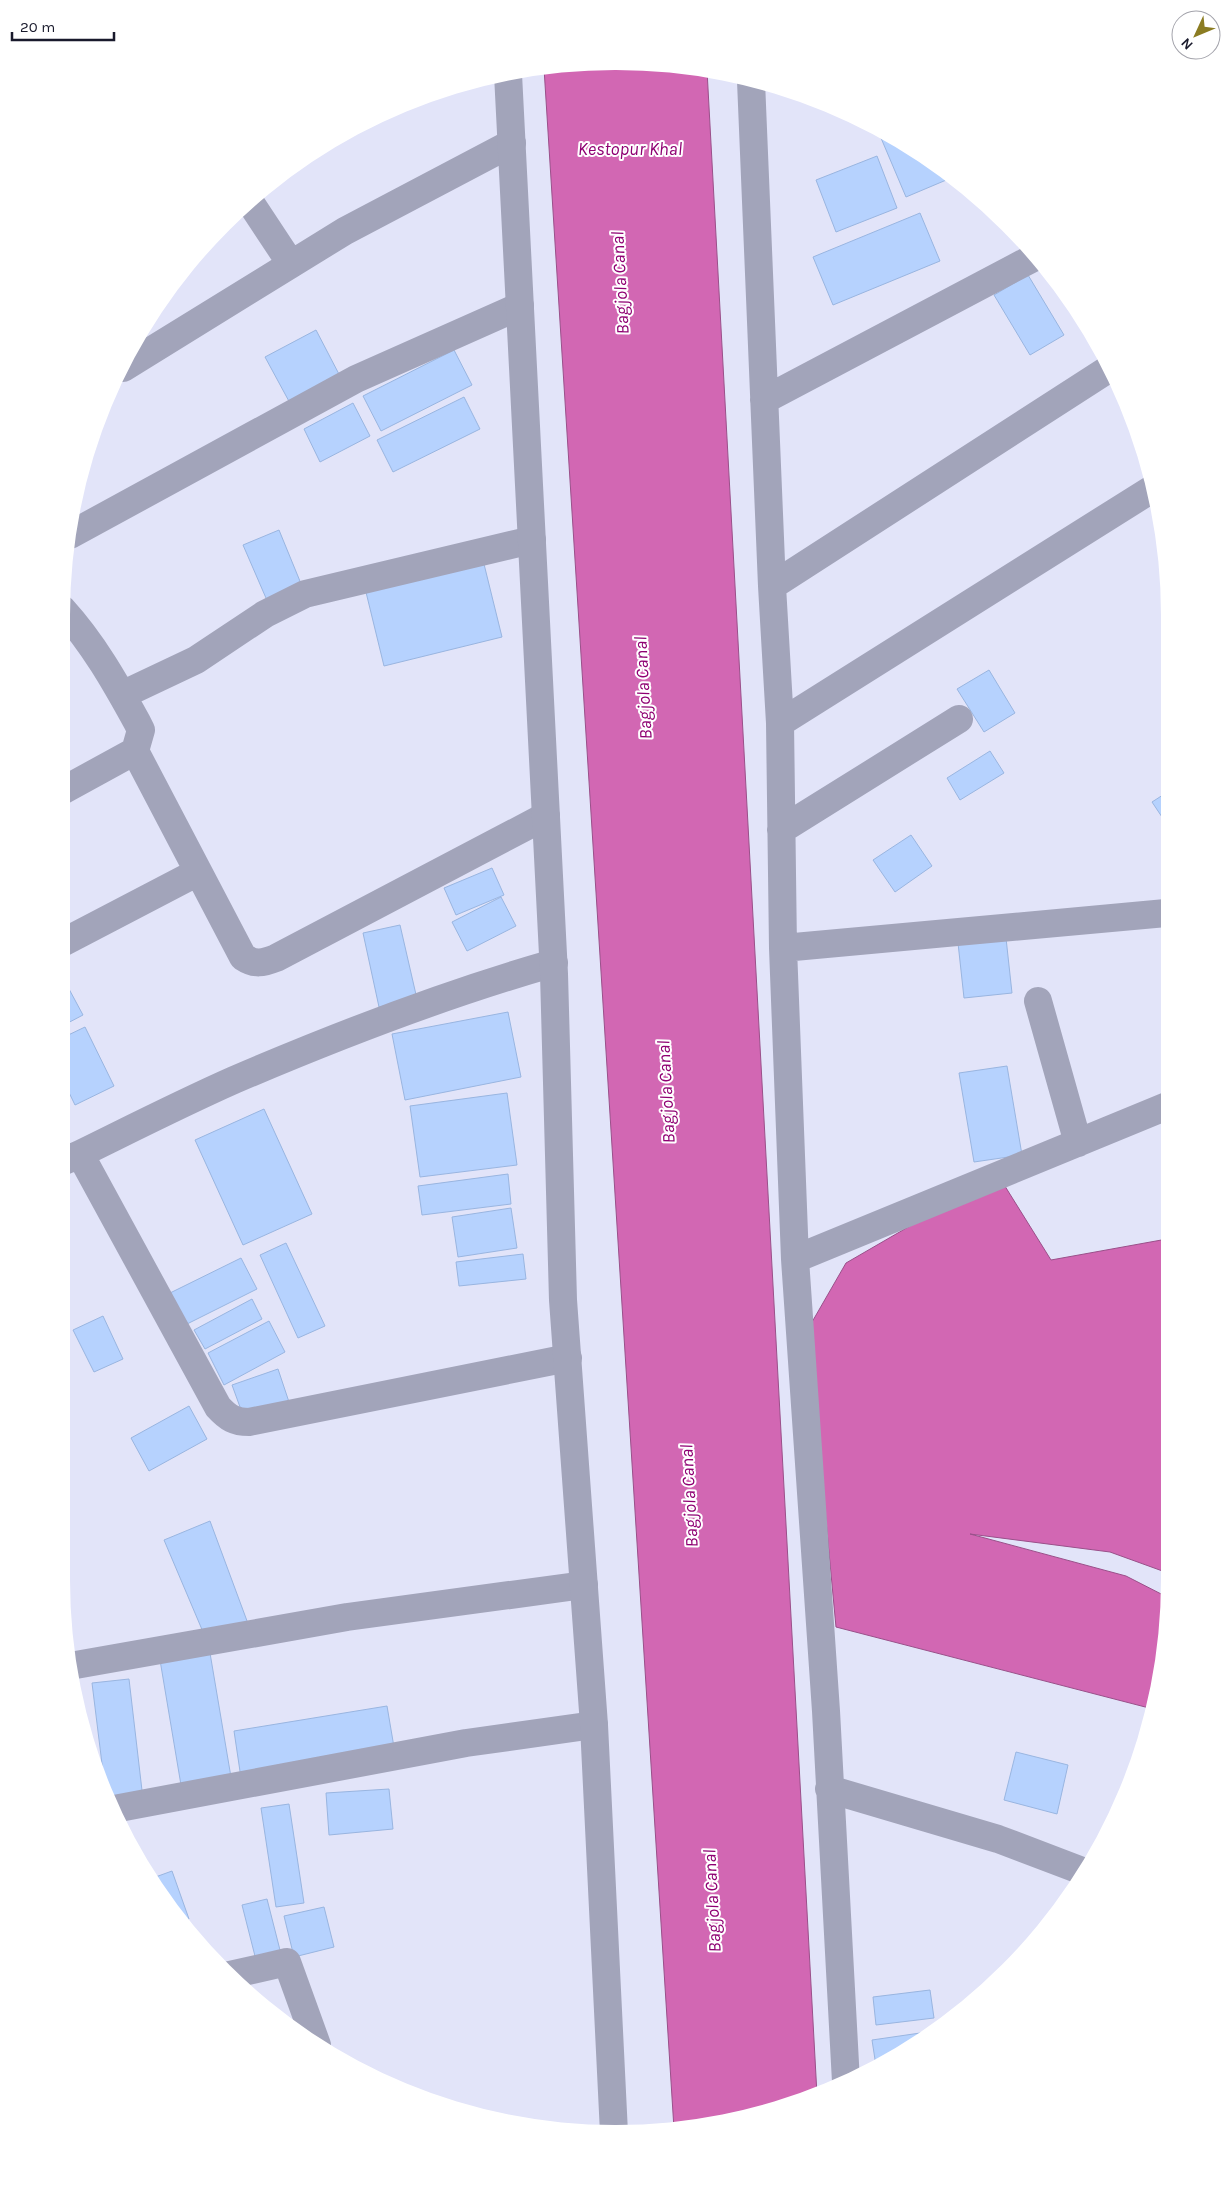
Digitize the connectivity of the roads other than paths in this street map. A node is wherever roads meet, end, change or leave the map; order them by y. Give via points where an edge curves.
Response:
1 (508, 80) edge
2 (751, 88) edge
3 (512, 143) junction
4 (254, 207) edge
5 (1029, 260) edge
6 (291, 264) junction
7 (520, 306) junction
8 (133, 362) edge
9 (1104, 372) edge
10 (764, 400) junction
11 (1147, 492) edge
12 (77, 531) edge
13 (532, 540) junction
14 (772, 586) junction
15 (70, 619) edge
16 (122, 695) junction
17 (960, 719) dead end
18 (780, 723) junction
19 (135, 751) junction
20 (70, 787) edge
21 (546, 816) junction
22 (781, 830) junction
23 (198, 872) junction
24 (1161, 914) edge
25 (70, 940) edge
26 (783, 948) junction
27 (554, 963) junction
28 (1038, 1001) dead end
29 (1161, 1108) edge
30 (1078, 1143) junction
31 (71, 1158) edge
32 (795, 1259) junction
33 (568, 1358) junction
34 (584, 1585) junction
35 (77, 1665) edge
36 (594, 1725) junction
37 (829, 1789) junction
38 (120, 1808) edge
39 (1077, 1869) edge
40 (238, 1973) edge
41 (312, 2033) edge
42 (846, 2074) edge
43 (614, 2125) edge

1 - 3 street
2 - 10 street
3 - 6 street via 346,230
3 - 7 street
4 - 6 street
5 - 10 street
6 - 8 street
7 - 12 street via 356,378
7 - 13 street
9 - 14 street
10 - 14 street
11 - 18 street
13 - 16 street via 305,594 265,614 196,660
13 - 21 street
14 - 18 street
15 - 16 street
16 - 19 street via 142,730
17 - 22 street
18 - 22 street
19 - 20 street
19 - 23 street
21 - 23 street via 285,954 260,964 244,957
21 - 27 street
22 - 26 street
23 - 25 street
24 - 26 street
26 - 32 street
27 - 31 street via 490,981 392,1016 233,1081
27 - 33 street via 563,1290
28 - 30 street
29 - 30 street
30 - 32 street
31 - 33 street via 218,1407 227,1417 238,1422
32 - 37 street
33 - 34 street
34 - 35 street via 347,1617
34 - 36 street
36 - 38 street via 466,1743
36 - 43 street
37 - 39 street via 998,1839
37 - 42 street
40 - 41 street via 287,1962

